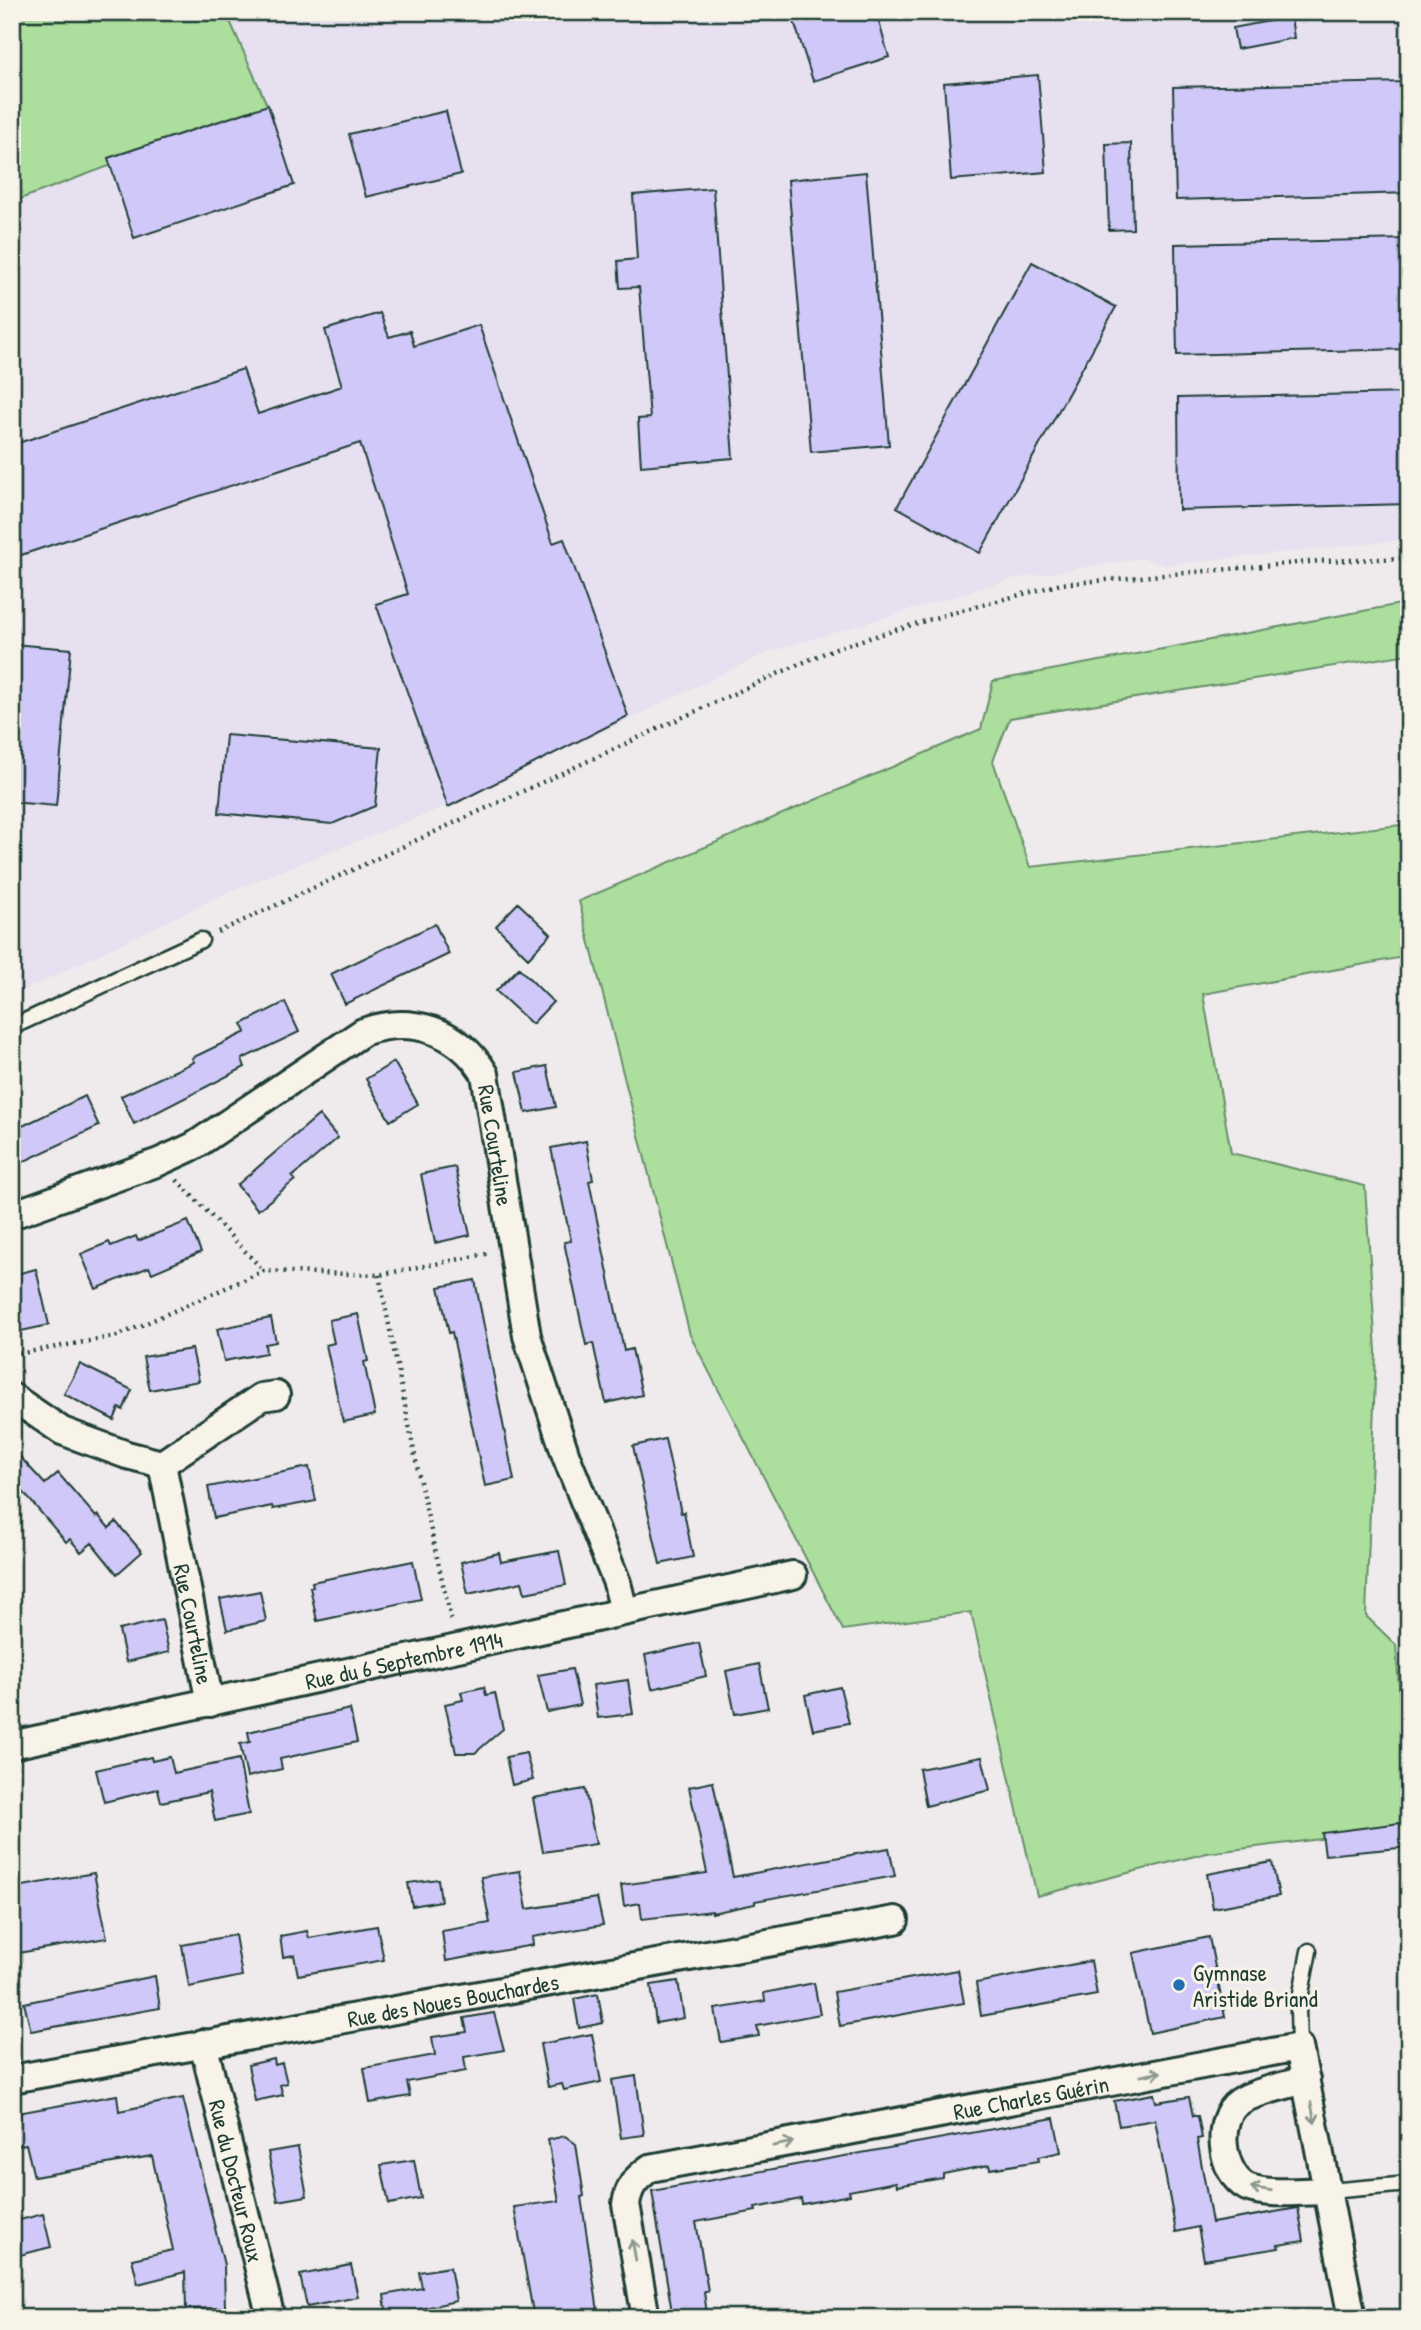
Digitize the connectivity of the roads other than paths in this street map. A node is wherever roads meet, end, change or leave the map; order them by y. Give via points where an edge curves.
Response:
1 (201, 940) road end
2 (12, 1027) edge
3 (12, 1215) edge
4 (276, 1395) dead end
5 (12, 1398) edge
6 (162, 1464) junction
7 (793, 1575) dead end
8 (624, 1611) junction
9 (210, 1703) junction
10 (12, 1745) edge
11 (895, 1920) dead end
12 (1309, 1951) dead end
13 (203, 2043) junction
14 (1299, 2047) junction
15 (12, 2079) edge
16 (1306, 2080) junction
17 (1409, 2184) edge
18 (1329, 2191) junction
19 (271, 2318) edge
20 (646, 2318) edge
21 (1352, 2318) edge

1 - 2 lane
3 - 8 street, Rue Courteline via 194,1146 363,1032 379,1026 424,1027 469,1051 485,1074 527,1336
4 - 6 street via 261,1397
5 - 6 street via 62,1431
6 - 9 street, Rue Courteline
7 - 8 street, Rue du 6 Septembre 1914
8 - 9 street, Rue du 6 Septembre 1914
9 - 10 street, Rue du 6 Septembre 1914
11 - 13 street, Rue des Noues Bouchardes
12 - 14 lane via 1298,2009
13 - 15 street, Rue des Noues Bouchardes
13 - 19 street, Rue du Docteur Roux
14 - 16 street
20 -> 14 street, Rue Charles Guérin via 626,2204 635,2179 650,2168
16 -> 18 street
18 -> 16 street via 1248,2187 1229,2170 1225,2157 1224,2137 1233,2106
17 - 18 lane
18 - 21 street

